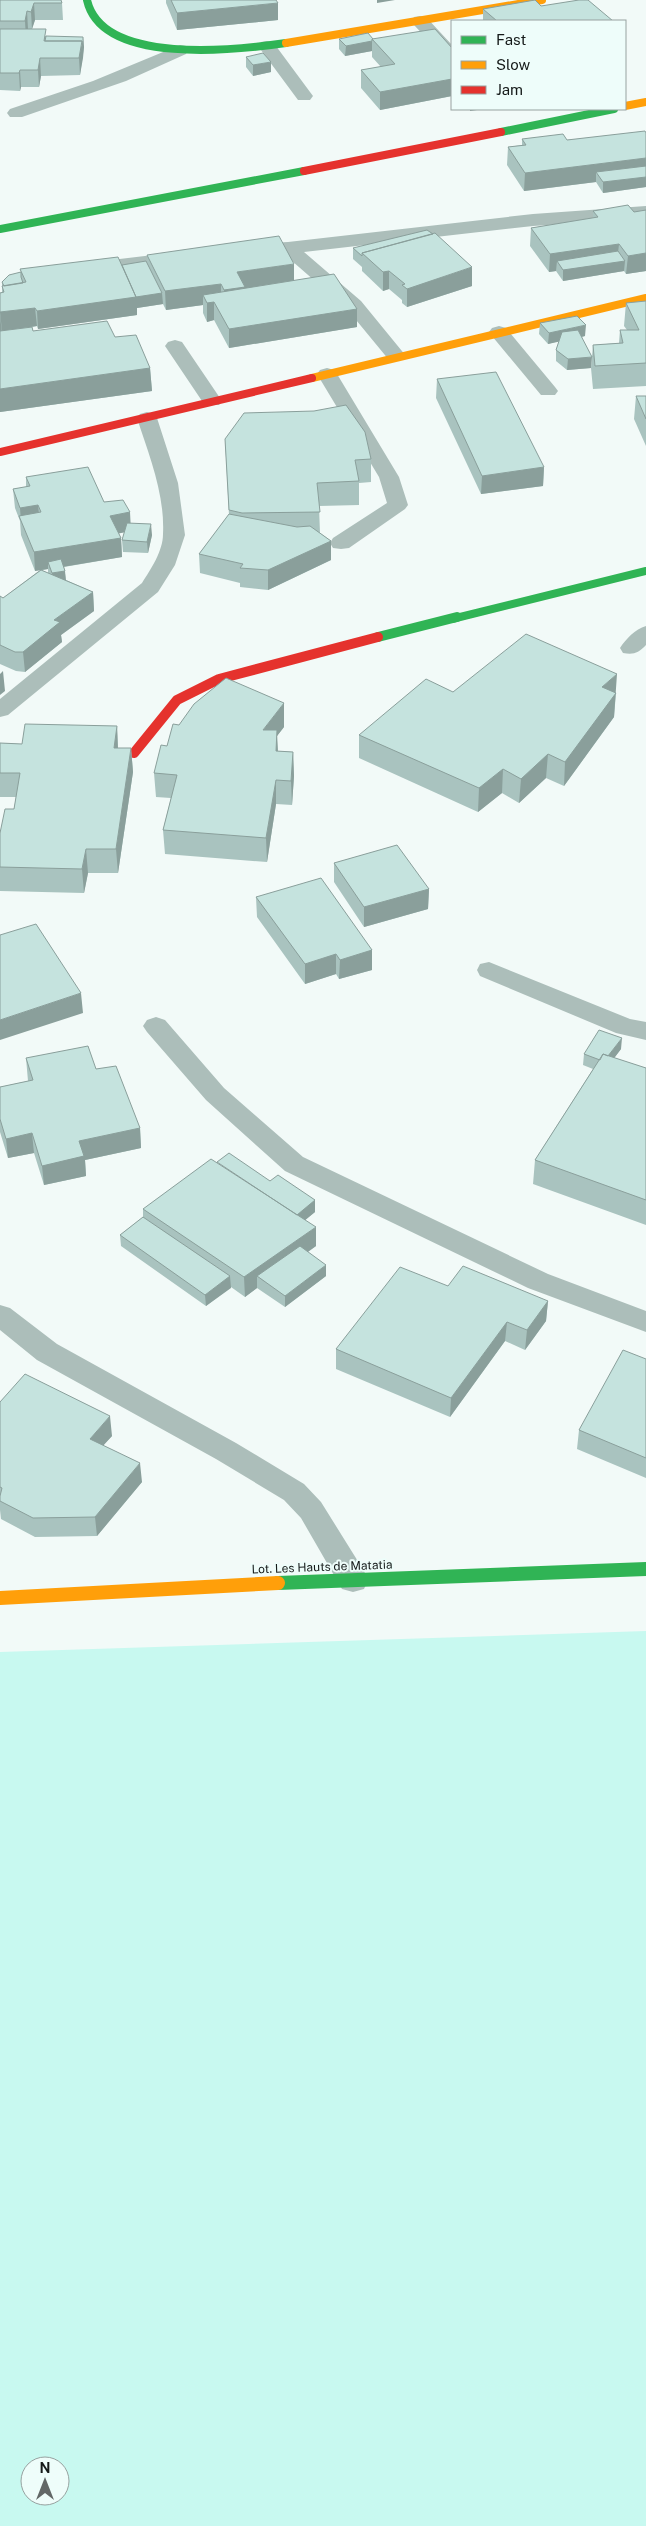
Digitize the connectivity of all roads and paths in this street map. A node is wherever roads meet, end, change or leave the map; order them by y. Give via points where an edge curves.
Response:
1 (87, 0) edge
2 (542, 0) edge
3 (420, 21) junction
4 (267, 46) junction
5 (180, 50) junction
6 (451, 54) edge
7 (304, 96) dead end
8 (646, 102) edge
9 (626, 106) edge
10 (609, 110) edge
11 (16, 113) dead end
12 (646, 212) edge
13 (0, 229) edge
14 (288, 248) junction
15 (227, 253) edge
16 (190, 257) edge
17 (67, 271) edge
18 (646, 298) edge
19 (499, 332) junction
20 (175, 346) dead end
21 (396, 356) junction
22 (327, 374) junction
23 (548, 391) dead end
24 (212, 401) junction
25 (148, 418) junction
26 (0, 452) edge
27 (341, 543) dead end
28 (646, 571) edge
29 (0, 710) edge
30 (134, 753) dead end
31 (489, 970) dead end
32 (156, 1026) dead end
33 (646, 1031) edge
34 (0, 1315) edge
35 (646, 1322) edge
36 (646, 1569) edge
37 (354, 1580) junction
38 (0, 1598) edge

1 - 5 street via 93,14 117,34 135,42
2 - 3 street
3 - 4 street
3 - 6 street
4 - 5 street via 213,51
4 - 7 street
5 - 11 street via 109,82
8 - 9 street
10 - 13 street
12 - 14 street via 533,220
14 - 15 street
14 - 21 street via 354,305
16 - 17 street
18 - 19 street
19 - 21 street
19 - 23 street
20 - 24 street
21 - 22 street
22 - 24 street
22 - 27 street via 389,477 398,505
24 - 25 street
25 - 26 street
25 - 29 street via 168,483 174,535 164,565 150,587
28 - 30 street via 289,659 218,680 177,700
31 - 33 street via 625,1027
32 - 35 street via 215,1094 294,1164 538,1281
34 - 37 street via 47,1352 294,1492 311,1510
36 - 37 street, Lot. Les Hauts de Matatia
37 - 38 street, Lot. Les Hauts de Matatia

